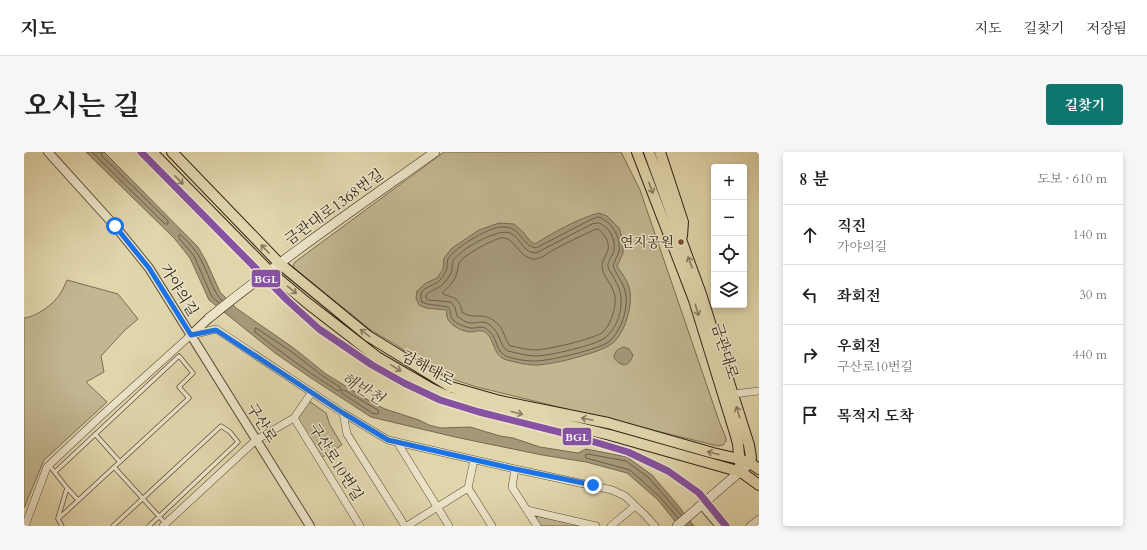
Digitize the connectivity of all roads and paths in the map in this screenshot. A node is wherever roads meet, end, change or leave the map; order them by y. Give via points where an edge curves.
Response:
1 (48, 152) edge
2 (152, 152) edge
3 (172, 152) edge
4 (435, 152) edge
5 (637, 152) edge
6 (649, 152) edge
7 (660, 152) edge
8 (681, 238) junction
9 (279, 264) junction
10 (269, 271) junction
11 (209, 318) joint
12 (191, 335) junction
13 (759, 390) edge
14 (312, 392) junction
15 (733, 394) junction
16 (343, 413) junction
17 (294, 418) junction
18 (95, 434) junction
19 (256, 440) junction
20 (397, 442) junction
21 (739, 459) junction
22 (474, 460) junction
23 (120, 462) junction
24 (49, 465) junction
25 (755, 466) edge
26 (114, 467) junction
27 (515, 469) junction
28 (55, 472) junction
29 (741, 472) junction
30 (759, 485) edge
31 (67, 488) junction
32 (468, 488) junction
33 (142, 498) junction
34 (78, 500) junction
35 (635, 506) junction
36 (702, 506) junction
37 (437, 507) junction
38 (527, 510) junction
39 (159, 516) junction
40 (58, 519) junction
41 (759, 519) edge
42 (164, 525) edge
43 (25, 526) edge
44 (62, 526) edge
45 (113, 526) edge
46 (149, 526) edge
47 (310, 526) edge
48 (360, 526) edge
49 (406, 526) edge
50 (449, 526) edge
51 (492, 526) edge
52 (537, 526) edge
53 (596, 526) edge
54 (611, 526) edge
55 (655, 526) edge
56 (677, 526) edge
57 (720, 526) edge
58 (750, 526) edge

1 - 12 street, 가야의길 via 149,268
2 -> 10 main road, 김해대로
9 -> 3 main road, 김해대로
4 - 9 main road, 금관대로1368번길
5 -> 21 main road, 금관대로 via 694,300 735,433
6 - 8 main road, 금관대로
7 - 8 main road via 683,222
15 -> 8 main road, 금관대로
9 - 10 main road, 금관대로1368번길
21 -> 9 main road, 김해대로 via 608,424 500,401 451,387 368,336
10 - 11 main road, 금관대로1368번길
10 -> 29 main road, 김해대로 via 377,357 449,397 610,435
11 - 12 street
12 - 14 street, 구산로10번길 via 216,330
12 - 19 street, 구산로
12 - 24 street
13 - 15 street
14 - 16 street, 구산로10번길
14 - 17 street, 구산로10번길
25 -> 15 main road, 금관대로
16 - 20 street, 구산로10번길 via 388,440
16 - 49 street, 구산로10번길 via 347,434
17 - 19 street
17 - 48 street, 구산로10번길
18 - 23 lane
18 - 23 lane via 179,356 193,372 180,387 189,398
18 - 28 lane
19 - 42 street
19 - 47 street, 구산로
20 - 22 street, 구산로10번길
20 - 37 street
21 - 25 main road, 김해대로
21 - 29 main road, 금관대로
22 - 27 street, 구산로10번길
22 - 32 street
23 - 26 lane
24 - 28 lane
24 - 43 street
25 - 29 main road
26 - 33 lane
26 - 34 lane
27 - 35 street, 구산로10번길 via 612,490 625,496
27 - 38 street via 512,487
28 - 31 lane
29 - 30 main road, 김해대로
29 - 36 main road
31 - 34 lane
31 - 40 lane
32 - 37 street
32 - 51 street
33 - 39 lane
33 - 39 lane via 221,426 230,432 238,442
33 - 45 lane
34 - 40 lane
35 - 54 street
35 - 55 street, 구산로10번길
36 - 56 main road
36 - 57 street
37 - 49 street
37 - 50 street
38 - 52 street
38 - 53 street
39 - 42 lane
39 - 46 lane
40 - 44 lane
41 - 58 street

